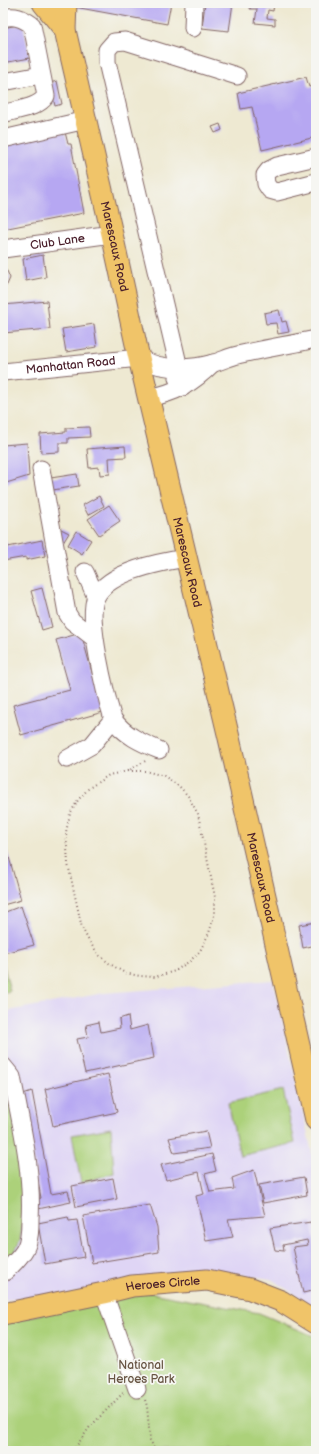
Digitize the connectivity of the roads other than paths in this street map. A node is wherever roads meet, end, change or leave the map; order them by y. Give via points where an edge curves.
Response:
1 (43, 3) edge
2 (66, 3) edge
3 (194, 3) edge
4 (3, 18) edge
5 (193, 28) dead end
6 (65, 30) junction
7 (41, 75) junction
8 (238, 76) dead end
9 (3, 82) edge
10 (3, 112) edge
11 (86, 120) junction
12 (3, 139) edge
13 (316, 157) edge
14 (316, 182) edge
15 (112, 234) junction
16 (3, 249) edge
17 (316, 339) edge
18 (139, 358) junction
19 (213, 363) junction
20 (179, 368) junction
21 (3, 372) edge
22 (183, 387) junction
23 (148, 398) junction
24 (41, 469) dead end
25 (186, 558) junction
26 (85, 572) dead end
27 (96, 597) junction
28 (94, 638) junction
29 (113, 720) junction
30 (159, 750) road end
31 (67, 759) dead end
32 (3, 1066) edge
33 (316, 1120) edge
34 (4, 1275) edge
35 (104, 1293) junction
36 (3, 1314) edge
37 (316, 1323) edge
38 (137, 1389) road end

1 - 6 main road
2 - 6 main road, Marescaux Road
3 - 5 street
4 - 7 street via 23,18 32,25
6 - 11 main road, Marescaux Road
7 - 9 street
7 - 10 street via 46,96 42,102
8 - 20 street via 125,41 114,42 107,50 107,62
11 - 12 street
11 - 15 main road, Marescaux Road
13 - 14 street via 277,166 265,175 270,190 277,192
15 - 16 street, Club Lane
15 - 18 main road, Marescaux Road
17 - 19 street via 234,356
18 - 20 street via 161,367
18 - 21 street, Manhattan Road
18 - 23 main road, Marescaux Road
19 - 20 street
19 - 22 street
20 - 22 street via 177,378
22 - 23 street via 165,395
23 - 25 main road, Marescaux Road
24 - 28 street via 67,613 72,621
25 - 27 street via 157,563 124,574
25 - 33 main road, Marescaux Road
26 - 27 street
27 - 28 street via 93,613
28 - 29 street
29 - 30 street via 119,728
29 - 31 street via 92,745
32 - 34 street via 12,1077 29,1167 31,1199 30,1230 25,1249
35 - 36 main road, Heroes Circle
35 - 37 main road, Heroes Circle via 132,1286 207,1280 250,1289 281,1301
35 - 38 street

